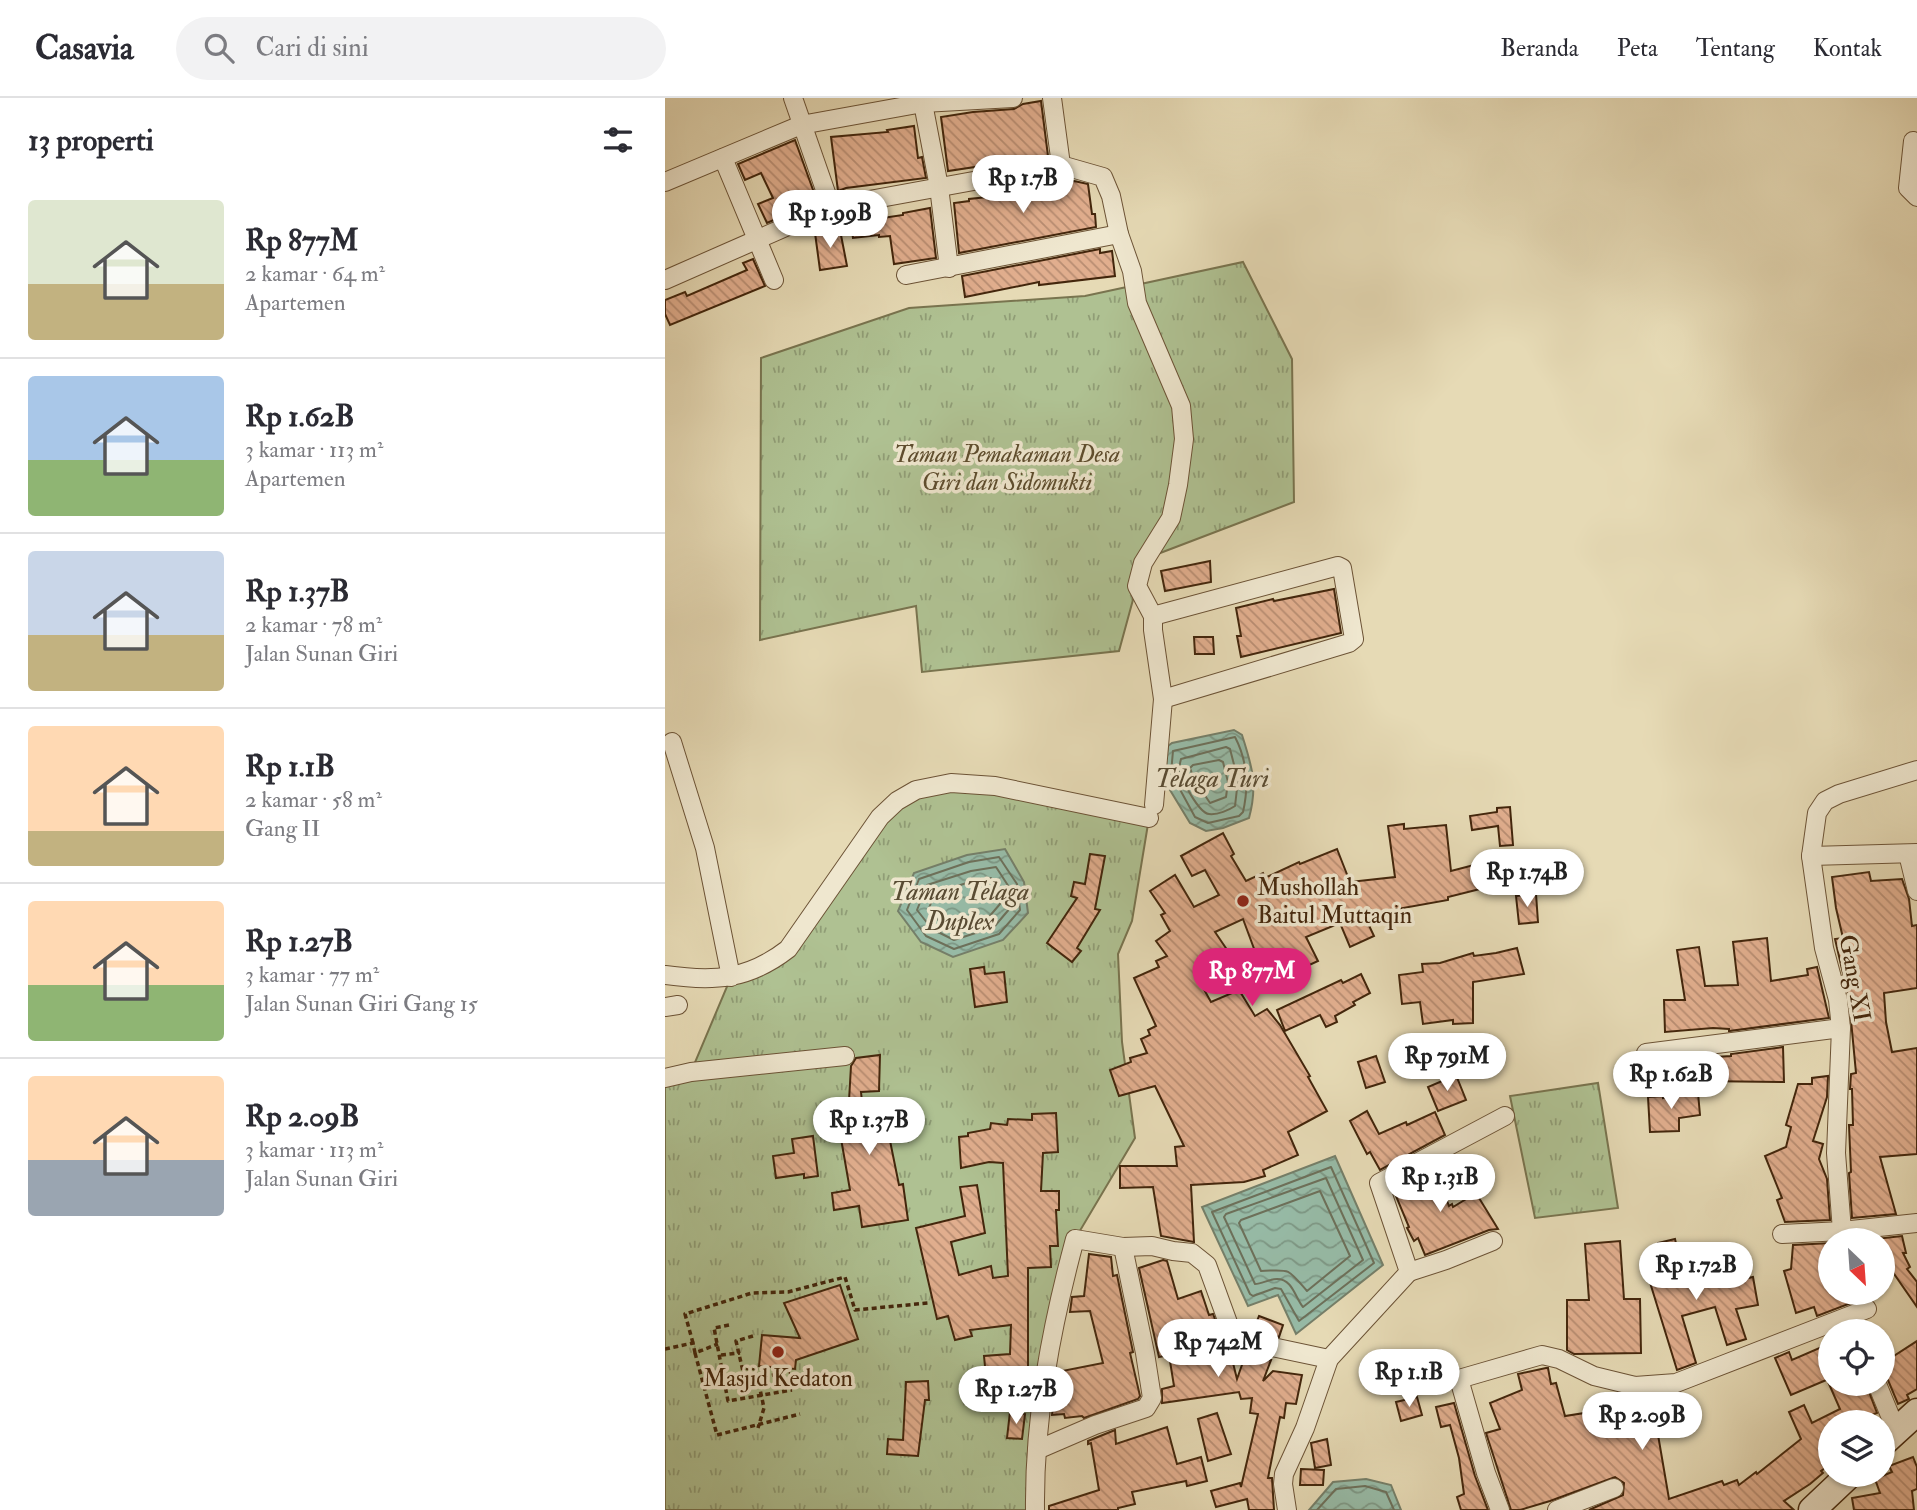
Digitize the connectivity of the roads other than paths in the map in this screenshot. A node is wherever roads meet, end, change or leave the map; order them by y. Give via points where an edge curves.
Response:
1 (793, 98) edge
2 (1013, 98) edge
3 (1052, 98) edge
4 (923, 100) edge
5 (801, 125) junction
6 (1913, 141) dead end
7 (723, 158) junction
8 (1061, 165) junction
9 (665, 182) edge
10 (939, 187) junction
11 (1917, 197) edge
12 (831, 207) junction
13 (1119, 234) junction
14 (758, 240) junction
15 (949, 268) junction
16 (906, 275) dead end
17 (774, 280) dead end
18 (665, 281) edge
19 (1153, 616) junction
20 (1163, 699) junction
21 (672, 742) dead end
22 (1917, 770) edge
23 (1913, 853) edge
24 (1811, 856) junction
25 (1917, 891) edge
26 (665, 975) edge
27 (731, 977) junction
28 (1841, 1028) junction
29 (1646, 1053) dead end
30 (845, 1056) dead end
31 (665, 1078) edge
32 (1506, 1116) dead end
33 (1917, 1223) edge
34 (1842, 1228) edge
35 (1870, 1228) edge
36 (1818, 1232) edge
37 (1782, 1234) dead end
38 (1493, 1241) dead end
39 (1122, 1247) junction
40 (1409, 1272) junction
41 (1867, 1309) dead end
42 (1849, 1319) edge
43 (1818, 1333) edge
44 (1329, 1359) junction
45 (1917, 1412) edge
46 (1895, 1432) edge
47 (1037, 1450) junction
48 (1836, 1487) edge
49 (1614, 1488) dead end
50 (1035, 1510) edge
51 (1287, 1510) edge
52 (1500, 1510) edge
53 (1557, 1510) edge
54 (1812, 1510) edge

1 - 5 street
2 - 4 street
3 - 8 street
4 - 5 street
4 - 10 street
5 - 7 street
5 - 12 street
6 - 11 street via 1908,188
7 - 9 street
7 - 14 street
8 - 10 street
8 - 13 street via 1103,177
10 - 12 street
10 - 15 street
12 - 14 street
13 - 15 street
13 - 19 street via 1137,303 1181,406 1184,439 1171,518 1143,563 1137,586
14 - 17 street
14 - 18 street
15 - 16 street
19 - 20 street
19 - 20 street via 1338,566 1354,639
20 - 27 street via 1151,812 995,786 951,783 916,790 880,817 788,949 768,965
21 - 27 street via 705,848
22 - 24 street, Gang XI via 1825,801 1817,813
23 - 24 street
23 - 25 street
24 - 28 street, Gang XI
26 - 27 street
28 - 29 street
28 - 34 street, Gang XI via 1836,1153
30 - 31 street
32 - 40 street via 1379,1182
33 - 35 street
36 - 37 street
38 - 40 street
39 - 44 street via 1152,1246 1192,1253 1207,1265 1231,1331 1239,1340
39 - 47 street via 1075,1239 1057,1304
39 - 47 street via 1145,1353 1150,1404
40 - 44 street
41 - 42 street
43 - 52 street via 1676,1384 1635,1386 1542,1355 1459,1379
44 - 51 street via 1284,1474
45 - 46 main road
47 - 50 street
48 - 54 main road
49 - 53 street

